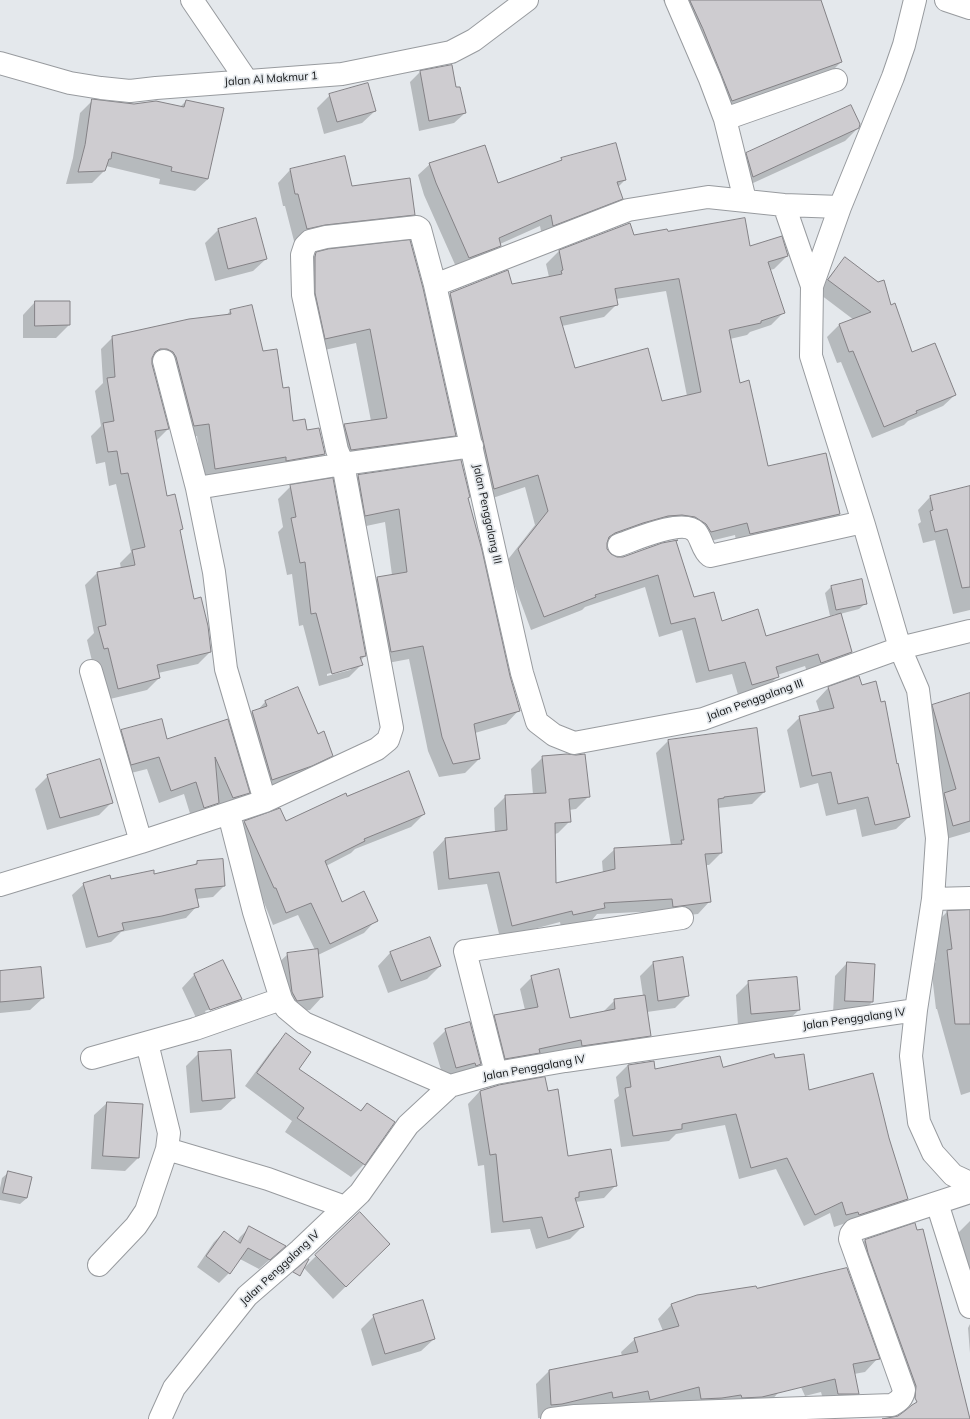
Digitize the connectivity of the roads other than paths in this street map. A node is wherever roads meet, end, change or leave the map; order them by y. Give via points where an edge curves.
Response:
1 (192, 0) edge
2 (527, 0) edge
3 (676, 0) edge
4 (915, 0) edge
5 (946, 0) edge
6 (970, 8) edge
7 (0, 63) edge
8 (836, 80) dead end
9 (247, 81) junction
10 (725, 119) junction
11 (745, 200) junction
12 (784, 205) junction
13 (840, 207) junction
14 (436, 285) junction
15 (812, 286) junction
16 (164, 362) dead end
17 (472, 446) junction
18 (343, 464) junction
19 (197, 488) junction
20 (863, 522) junction
21 (619, 545) dead end
22 (970, 631) edge
23 (900, 648) junction
24 (91, 671) dead end
25 (265, 801) junction
26 (230, 814) junction
27 (141, 842) junction
28 (0, 885) edge
29 (970, 898) edge
30 (933, 899) junction
31 (682, 918) dead end
32 (281, 999) junction
33 (916, 1010) junction
34 (147, 1043) junction
35 (92, 1058) dead end
36 (496, 1073) junction
37 (450, 1086) junction
38 (167, 1149) junction
39 (970, 1183) edge
40 (970, 1192) edge
41 (937, 1203) junction
42 (345, 1207) junction
43 (99, 1265) dead end
44 (970, 1307) edge
45 (813, 1414) edge
46 (160, 1419) edge
47 (552, 1419) edge

1 - 9 street
2 - 9 street, Jalan Al Makmur 1 via 474,40 451,52 342,74
3 - 10 street
4 - 13 street via 893,77
5 - 6 street
7 - 9 street, Jalan Al Makmur 1 via 70,83 130,91
8 - 10 street
10 - 11 street
11 - 12 street
11 - 14 street via 708,197 628,210
12 - 13 street
12 - 15 street
13 - 15 street
14 - 17 street, Jalan Penggalang III
14 - 18 street, Jalan Penggalang III via 418,227 326,237 310,241 305,246 302,260 303,295 337,450
15 - 20 street via 811,356
16 - 19 street
17 - 18 street
17 - 23 street, Jalan Penggalang III via 522,673 536,722 554,735 574,743 703,719
18 - 19 street
18 - 25 street via 392,728 388,740 377,748
19 - 25 street via 214,572 226,669
20 - 21 street via 710,556 696,532 687,528 666,529
20 - 23 street
22 - 23 street, Jalan Penggalang III
23 - 30 street via 918,690 937,838
24 - 27 street
25 - 26 street
26 - 27 street
26 - 32 street via 254,912
27 - 28 street
29 - 30 street
30 - 33 street
31 - 36 street via 465,951
32 - 34 street
32 - 37 street via 286,1008 304,1023
33 - 36 street, Jalan Penggalang IV
33 - 39 street via 911,1056 919,1122 933,1153 953,1176
34 - 35 street
34 - 38 street via 169,1133
36 - 37 street, Jalan Penggalang IV
37 - 42 street, Jalan Penggalang IV via 408,1125 360,1193
38 - 42 street via 268,1179
38 - 43 street via 146,1211 136,1226
40 - 41 street
41 - 44 street
41 - 45 street via 854,1230 850,1238 904,1390 903,1396 892,1405
42 - 46 street, Jalan Penggalang IV via 247,1296 174,1388
45 - 47 street via 575,1416

